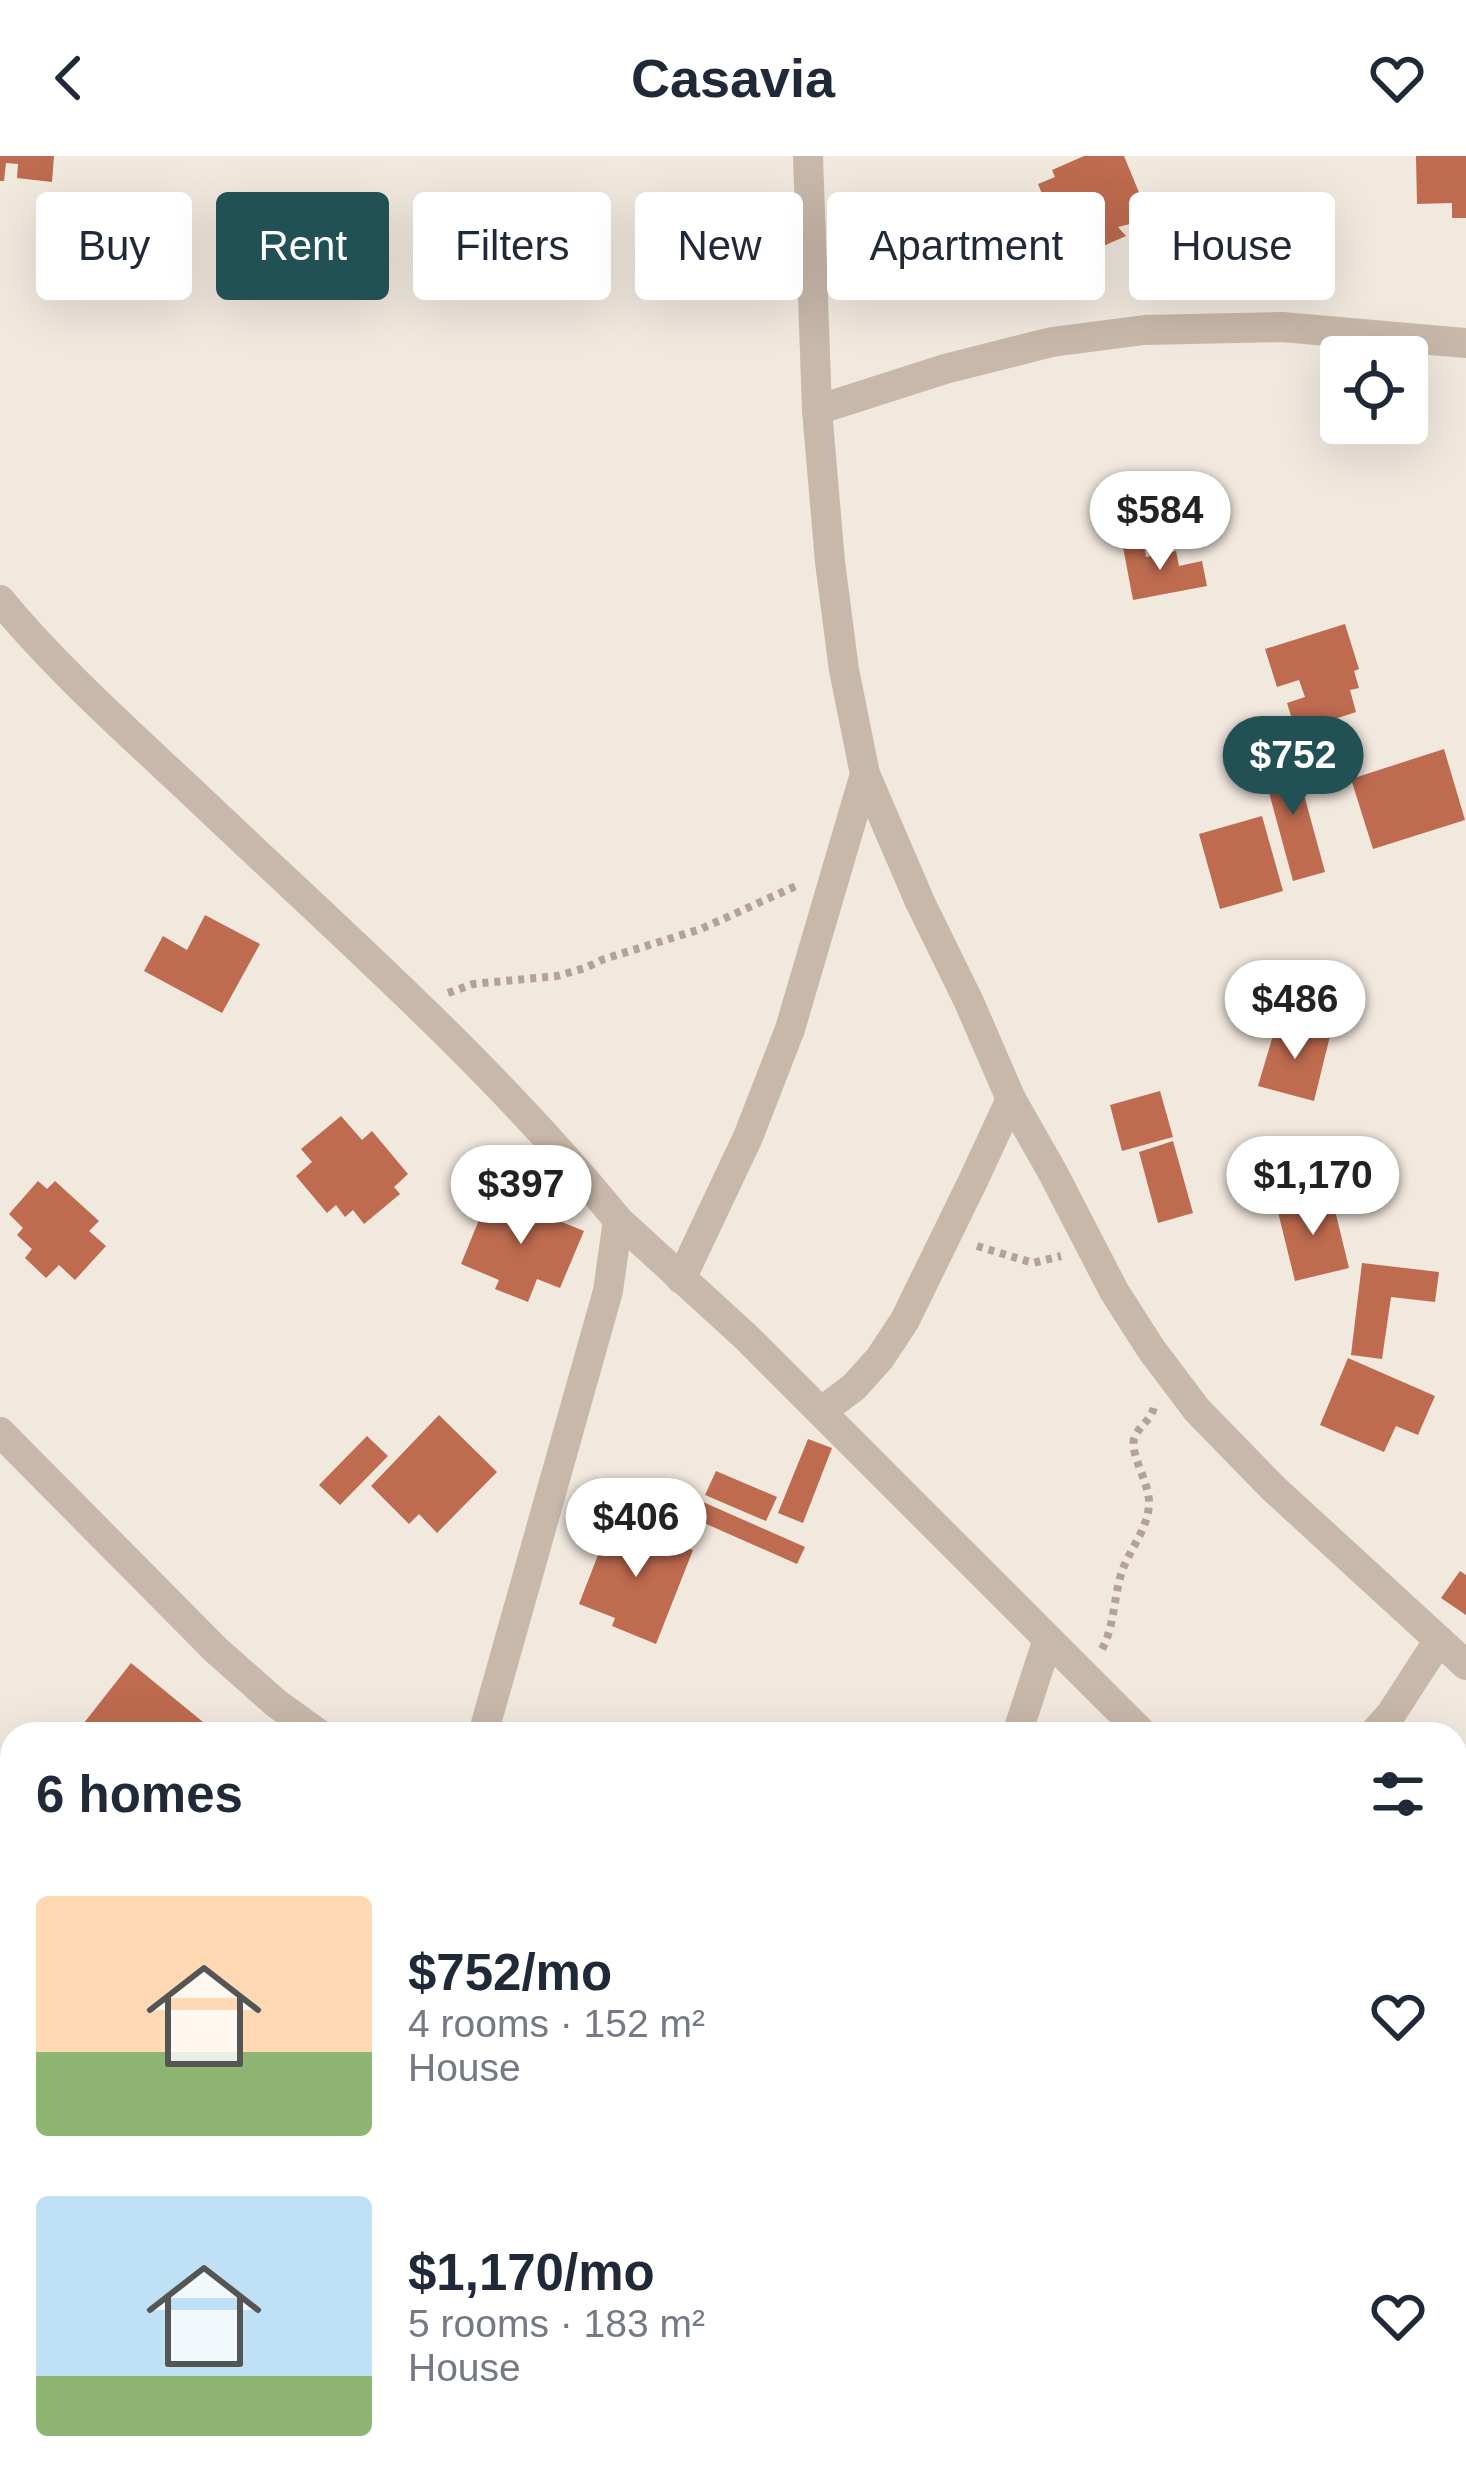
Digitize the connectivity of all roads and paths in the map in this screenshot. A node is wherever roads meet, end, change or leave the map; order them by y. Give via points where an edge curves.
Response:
1 (808, 156) edge
2 (1466, 343) edge
3 (818, 410) junction
4 (0, 599) edge
5 (865, 774) junction
6 (836, 879) junction
7 (418, 1004) junction
8 (1010, 1099) junction
9 (618, 1220) junction
10 (947, 1236) junction
11 (1090, 1246) junction
12 (681, 1280) junction
13 (1151, 1349) junction
14 (822, 1411) junction
15 (0, 1432) edge
16 (1048, 1639) junction
17 (1439, 1640) junction
18 (1466, 1665) edge
19 (1084, 1675) junction
20 (302, 1722) edge
21 (486, 1722) edge
22 (1022, 1722) edge
23 (1132, 1722) edge
24 (1384, 1722) edge

1 - 3 street
2 - 3 street via 1282,327 1144,331 1052,342
3 - 5 street via 830,562
4 - 7 street via 84,691
5 - 6 street
5 - 8 street
6 - 7 path via 804,883 585,968 473,984
6 - 12 street via 790,1029
7 - 9 street
8 - 10 street
8 - 11 street
9 - 12 street
9 - 21 street via 608,1291
10 - 11 path via 1034,1263
10 - 14 street via 880,1358
11 - 13 street
12 - 14 street
13 - 17 street via 1273,1488
13 - 19 path via 1154,1414 1133,1445 1149,1496 1147,1521 1123,1568 1111,1630
14 - 16 street
15 - 20 street via 216,1650
16 - 19 street
16 - 22 street
17 - 18 street
17 - 24 street
19 - 23 street

